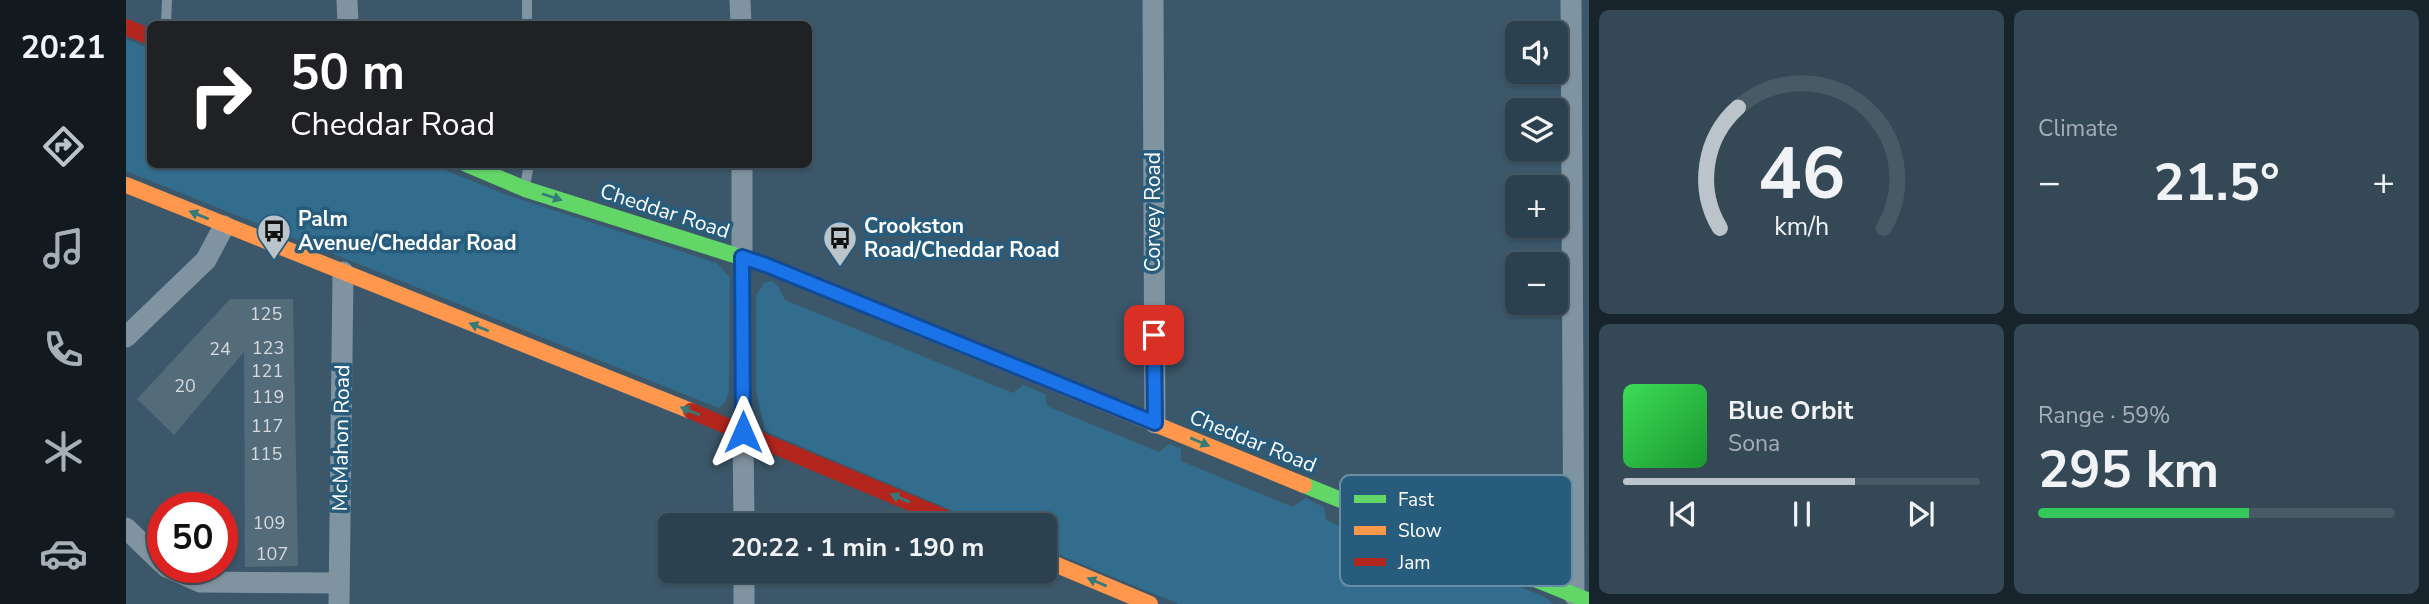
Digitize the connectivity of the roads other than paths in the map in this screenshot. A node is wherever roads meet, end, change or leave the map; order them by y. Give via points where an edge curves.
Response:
1 (167, 0) edge
2 (347, 0) edge
3 (527, 0) edge
4 (740, 0) edge
5 (1153, 0) edge
6 (1571, 0) edge
7 (166, 21) edge
8 (348, 21) edge
9 (527, 21) edge
10 (741, 21) edge
11 (126, 27) edge
12 (147, 36) edge
13 (476, 168) edge
14 (528, 168) edge
15 (742, 168) edge
16 (126, 185) edge
17 (525, 188) junction
18 (225, 226) junction
19 (742, 257) junction
20 (343, 272) junction
21 (126, 337) edge
22 (1155, 423) junction
23 (743, 432) junction
24 (1340, 500) edge
25 (744, 513) edge
26 (935, 513) edge
27 (126, 528) edge
28 (147, 549) edge
29 (1057, 565) edge
30 (213, 583) edge
31 (744, 583) edge
32 (1545, 586) edge
33 (339, 593) edge
34 (1579, 600) edge
35 (744, 604) edge
36 (1150, 604) edge

1 - 7 lane
2 - 8 street
3 - 9 lane
4 - 10 street
5 - 22 street, Corvey Road
6 - 34 street
11 - 12 main road
13 - 17 main road, Cheddar Road
14 - 17 lane
15 - 19 street
18 -> 16 main road
17 -> 19 main road, Cheddar Road
18 - 20 main road
18 - 21 street via 206,260
19 - 22 main road, Cheddar Road
19 - 23 main road
23 -> 20 main road
20 - 33 street, McMahon Road
22 -> 24 main road, Cheddar Road
23 - 25 street
26 -> 23 main road
27 - 28 street
36 -> 29 main road
30 - 33 street
31 - 35 street
32 -> 34 main road, Cheddar Road

